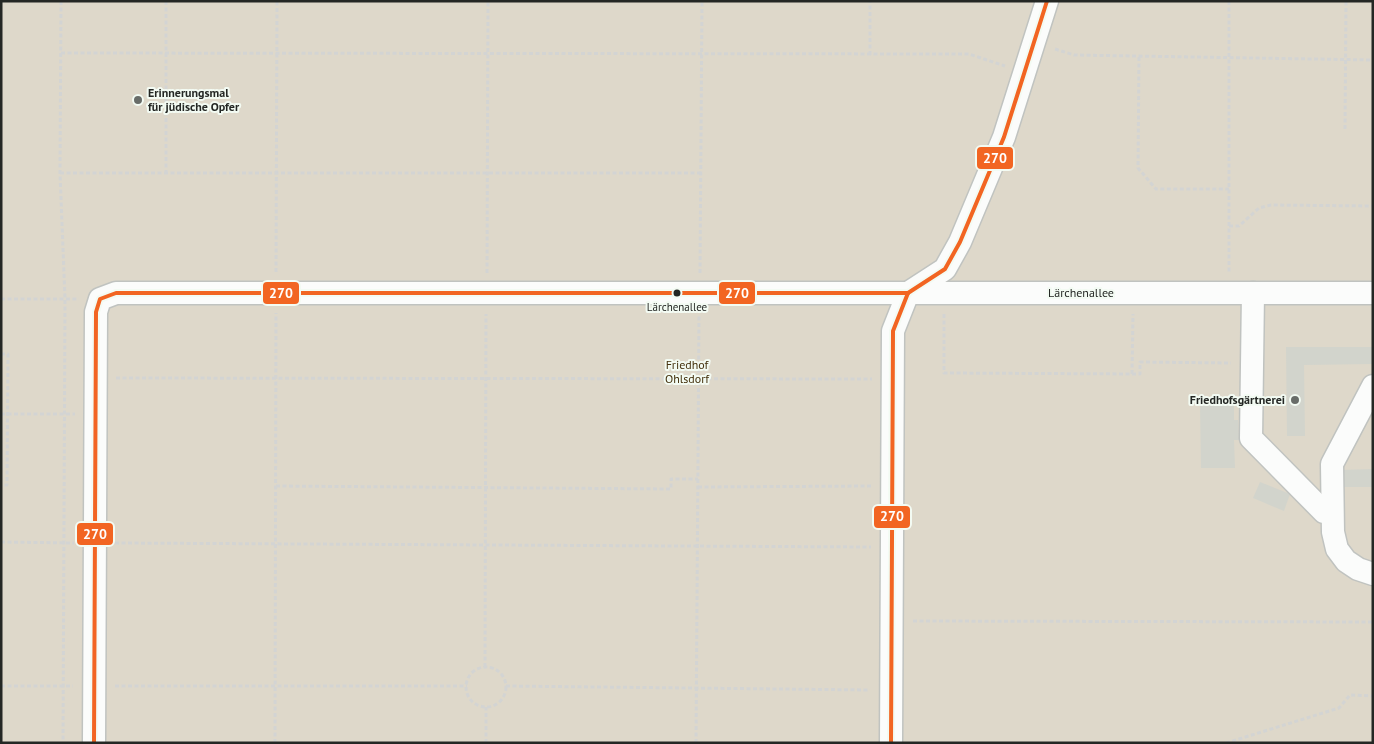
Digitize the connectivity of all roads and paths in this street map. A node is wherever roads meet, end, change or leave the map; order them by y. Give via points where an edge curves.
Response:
1 (60, 1) edge
2 (166, 1) edge
3 (277, 1) edge
4 (488, 1) edge
5 (702, 1) edge
6 (870, 1) edge
7 (1047, 1) edge
8 (1229, 1) edge
9 (1346, 1) edge
10 (1034, 41) junction
11 (60, 53) junction
12 (166, 53) junction
13 (277, 53) junction
14 (487, 54) junction
15 (702, 55) junction
16 (870, 56) junction
17 (1139, 56) junction
18 (1229, 58) junction
19 (1345, 60) junction
20 (1373, 60) edge
21 (1025, 72) junction
22 (1345, 129) dead end
23 (60, 173) junction
24 (166, 173) junction
25 (277, 173) junction
26 (487, 173) junction
27 (701, 173) junction
28 (1229, 189) junction
29 (1373, 206) edge
30 (1229, 226) junction
31 (276, 293) junction
32 (486, 293) junction
33 (700, 293) junction
34 (908, 293) junction
35 (944, 293) junction
36 (1133, 293) junction
37 (1229, 293) junction
38 (1253, 293) junction
39 (1373, 293) edge
40 (1, 298) edge
41 (65, 299) junction
42 (100, 299) junction
43 (1, 354) edge
44 (1132, 362) junction
45 (1140, 362) junction
46 (1252, 363) junction
47 (1132, 374) junction
48 (96, 378) junction
49 (276, 378) junction
50 (486, 379) junction
51 (699, 379) junction
52 (893, 379) junction
53 (1373, 386) edge
54 (1, 414) edge
55 (8, 414) junction
56 (64, 414) junction
57 (95, 414) junction
58 (698, 479) junction
59 (1, 485) edge
60 (276, 486) junction
61 (892, 486) junction
62 (698, 487) junction
63 (486, 488) junction
64 (1332, 512) junction
65 (1, 542) edge
66 (275, 542) junction
67 (64, 543) junction
68 (95, 543) junction
69 (486, 544) junction
70 (697, 547) junction
71 (892, 547) junction
72 (1373, 574) edge
73 (892, 621) junction
74 (1373, 622) edge
75 (486, 667) junction
76 (1, 686) edge
77 (63, 686) junction
78 (94, 686) junction
79 (275, 686) junction
80 (466, 686) junction
81 (506, 686) junction
82 (696, 689) junction
83 (891, 690) junction
84 (1373, 696) edge
85 (486, 707) junction
86 (63, 743) edge
87 (94, 743) edge
88 (275, 743) edge
89 (486, 743) edge
90 (696, 743) edge
91 (891, 743) edge
92 (1226, 743) edge

1 - 11 path
2 - 12 path
3 - 13 path
4 - 14 path
5 - 15 path
6 - 16 path
7 - 10 street
8 - 18 path
9 - 19 path
10 - 17 path via 1074,56
10 - 21 street
11 - 12 path
11 - 23 path
12 - 13 path
12 - 24 path
13 - 14 path
13 - 25 path
14 - 15 path
14 - 26 path
15 - 16 path
15 - 27 path
16 - 21 path via 969,54
17 - 18 path
17 - 28 path via 1138,168 1156,189
18 - 19 path
18 - 28 path
19 - 20 path
19 - 22 path
21 - 34 street via 1004,138 960,242 945,270
23 - 24 path
23 - 41 path
24 - 25 path
25 - 26 path
25 - 31 path
26 - 27 path
26 - 32 path
27 - 33 path
28 - 30 path
29 - 30 path via 1271,204 1249,214 1239,226
30 - 37 path
31 - 32 street, Lärchenallee
31 - 42 street, Lärchenallee via 116,293
31 - 49 path
32 - 33 street, Lärchenallee
32 - 50 path
33 - 34 street, Lärchenallee
33 - 51 path
34 - 35 street, Lärchenallee
34 - 52 street via 893,330
35 - 36 street, Lärchenallee
35 - 47 path via 944,374
36 - 37 street, Lärchenallee
36 - 44 path
37 - 38 street, Lärchenallee
38 - 39 street, Lärchenallee
38 - 46 street
40 - 41 path
41 - 42 path
41 - 56 path
42 - 48 street via 96,312
43 - 55 path via 8,354
44 - 45 path
44 - 47 path
45 - 46 path
45 - 47 path via 1140,374
46 - 64 street via 1251,438 1324,512
48 - 49 path
48 - 57 street
49 - 50 path
49 - 60 path
50 - 51 path
50 - 63 path
51 - 52 path
51 - 58 path
52 - 61 street
53 - 64 street via 1332,464
54 - 55 path
55 - 56 path
55 - 59 path via 7,485
56 - 57 path
56 - 67 path
57 - 68 street
58 - 62 path
58 - 63 path via 671,478 671,489
60 - 63 path
60 - 66 path
61 - 62 path
61 - 71 street
62 - 70 path
63 - 69 path
64 - 72 street via 1337,549 1346,561
65 - 67 path
66 - 68 path
66 - 69 path
66 - 79 path
67 - 68 path
67 - 77 path
68 - 78 street
69 - 70 path
69 - 75 path
70 - 71 path
70 - 82 path
71 - 73 street
73 - 74 path
73 - 83 street
75 - 80 path via 474,671
75 - 81 path via 502,674
76 - 77 path
77 - 78 path
77 - 86 path
78 - 79 path
78 - 87 street
79 - 80 path
79 - 88 path
80 - 85 path via 474,703
81 - 82 path
81 - 85 path via 503,698
82 - 83 path
82 - 90 path
83 - 91 street
84 - 92 path via 1350,695 1339,708
85 - 89 path

